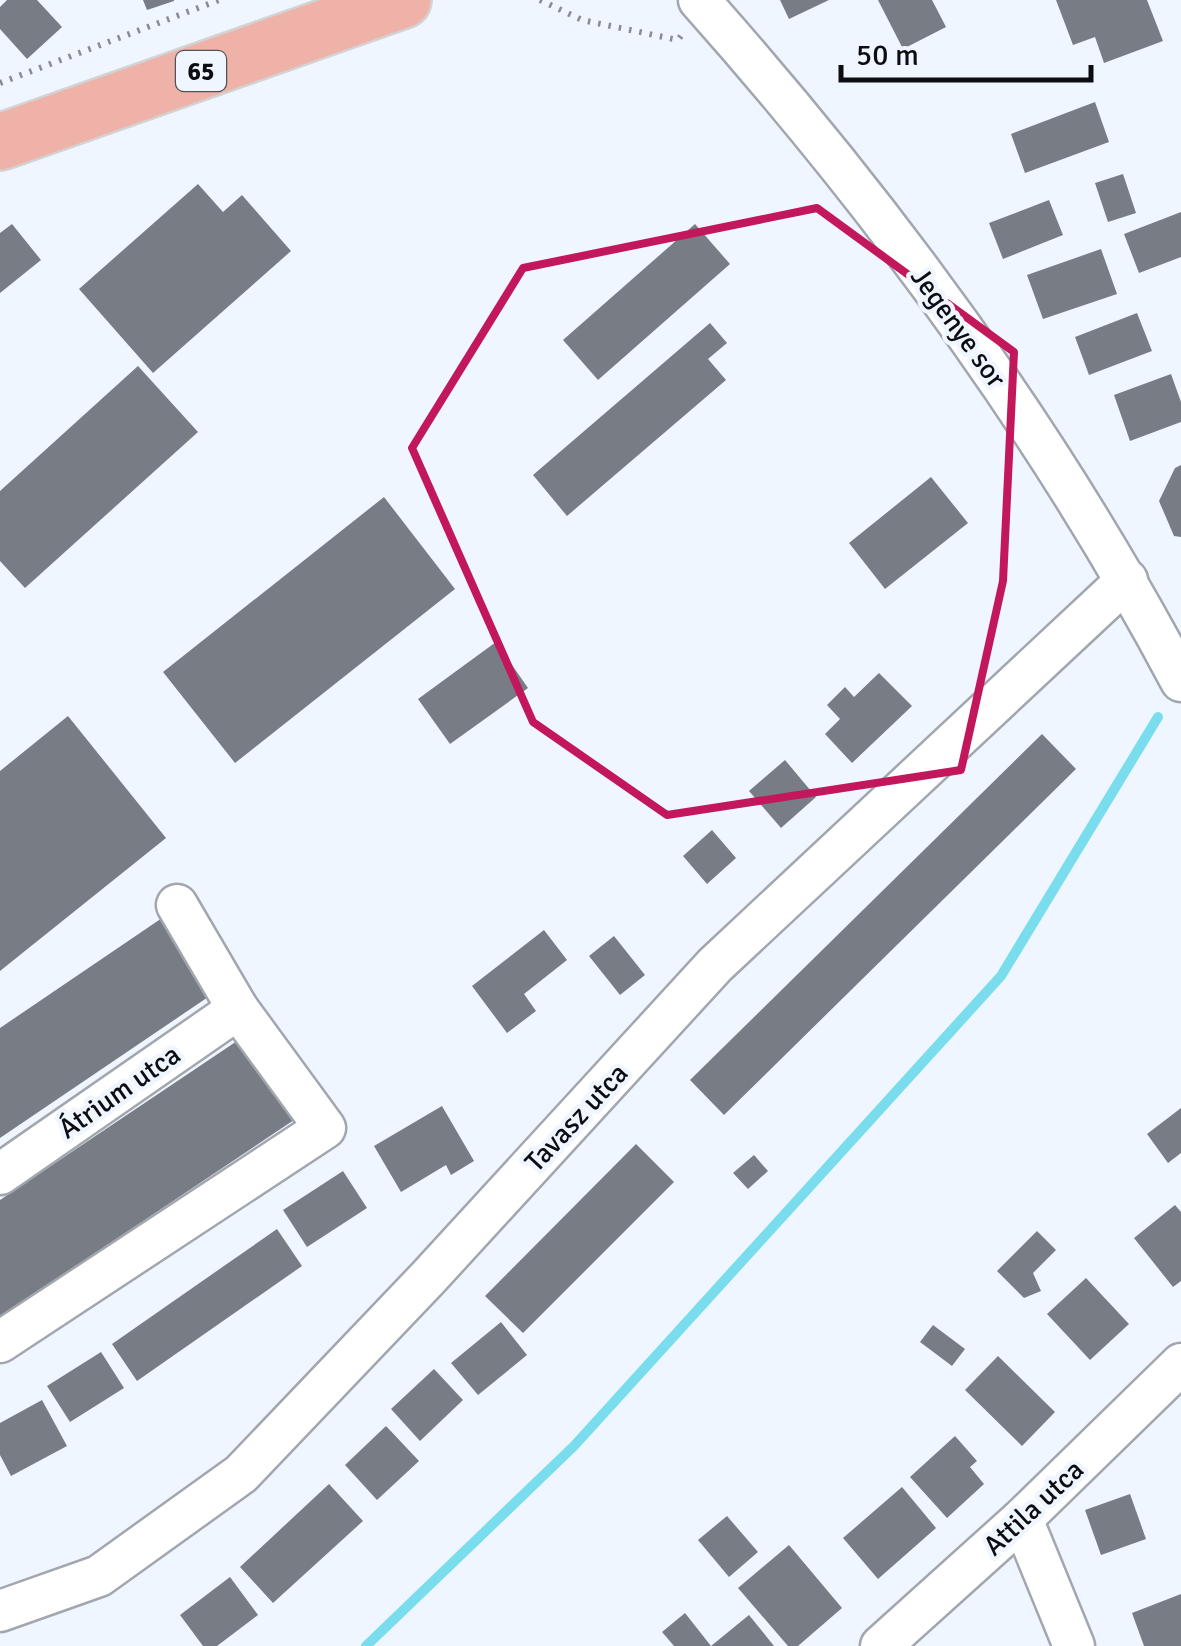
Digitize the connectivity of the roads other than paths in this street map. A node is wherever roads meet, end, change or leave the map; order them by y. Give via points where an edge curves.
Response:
1 (403, 0) edge
2 (702, 3) edge
3 (0, 142) edge
4 (1128, 580) junction
5 (1181, 681) edge
6 (177, 905) dead end
7 (238, 1009) junction
8 (0, 1174) edge
9 (0, 1342) edge
10 (1181, 1364) edge
11 (1022, 1519) junction
12 (0, 1612) edge
13 (881, 1646) edge
14 (1074, 1646) edge

1 - 3 main road, 65
2 - 4 street, Jegenye sor via 963,325
4 - 5 street, Jegenye sor
4 - 12 street, Tavasz utca via 715,965 241,1474 99,1576
6 - 7 street
7 - 8 street, Átrium utca
7 - 9 street via 325,1128
10 - 11 street, Attila utca
11 - 13 street, Attila utca
11 - 14 street

